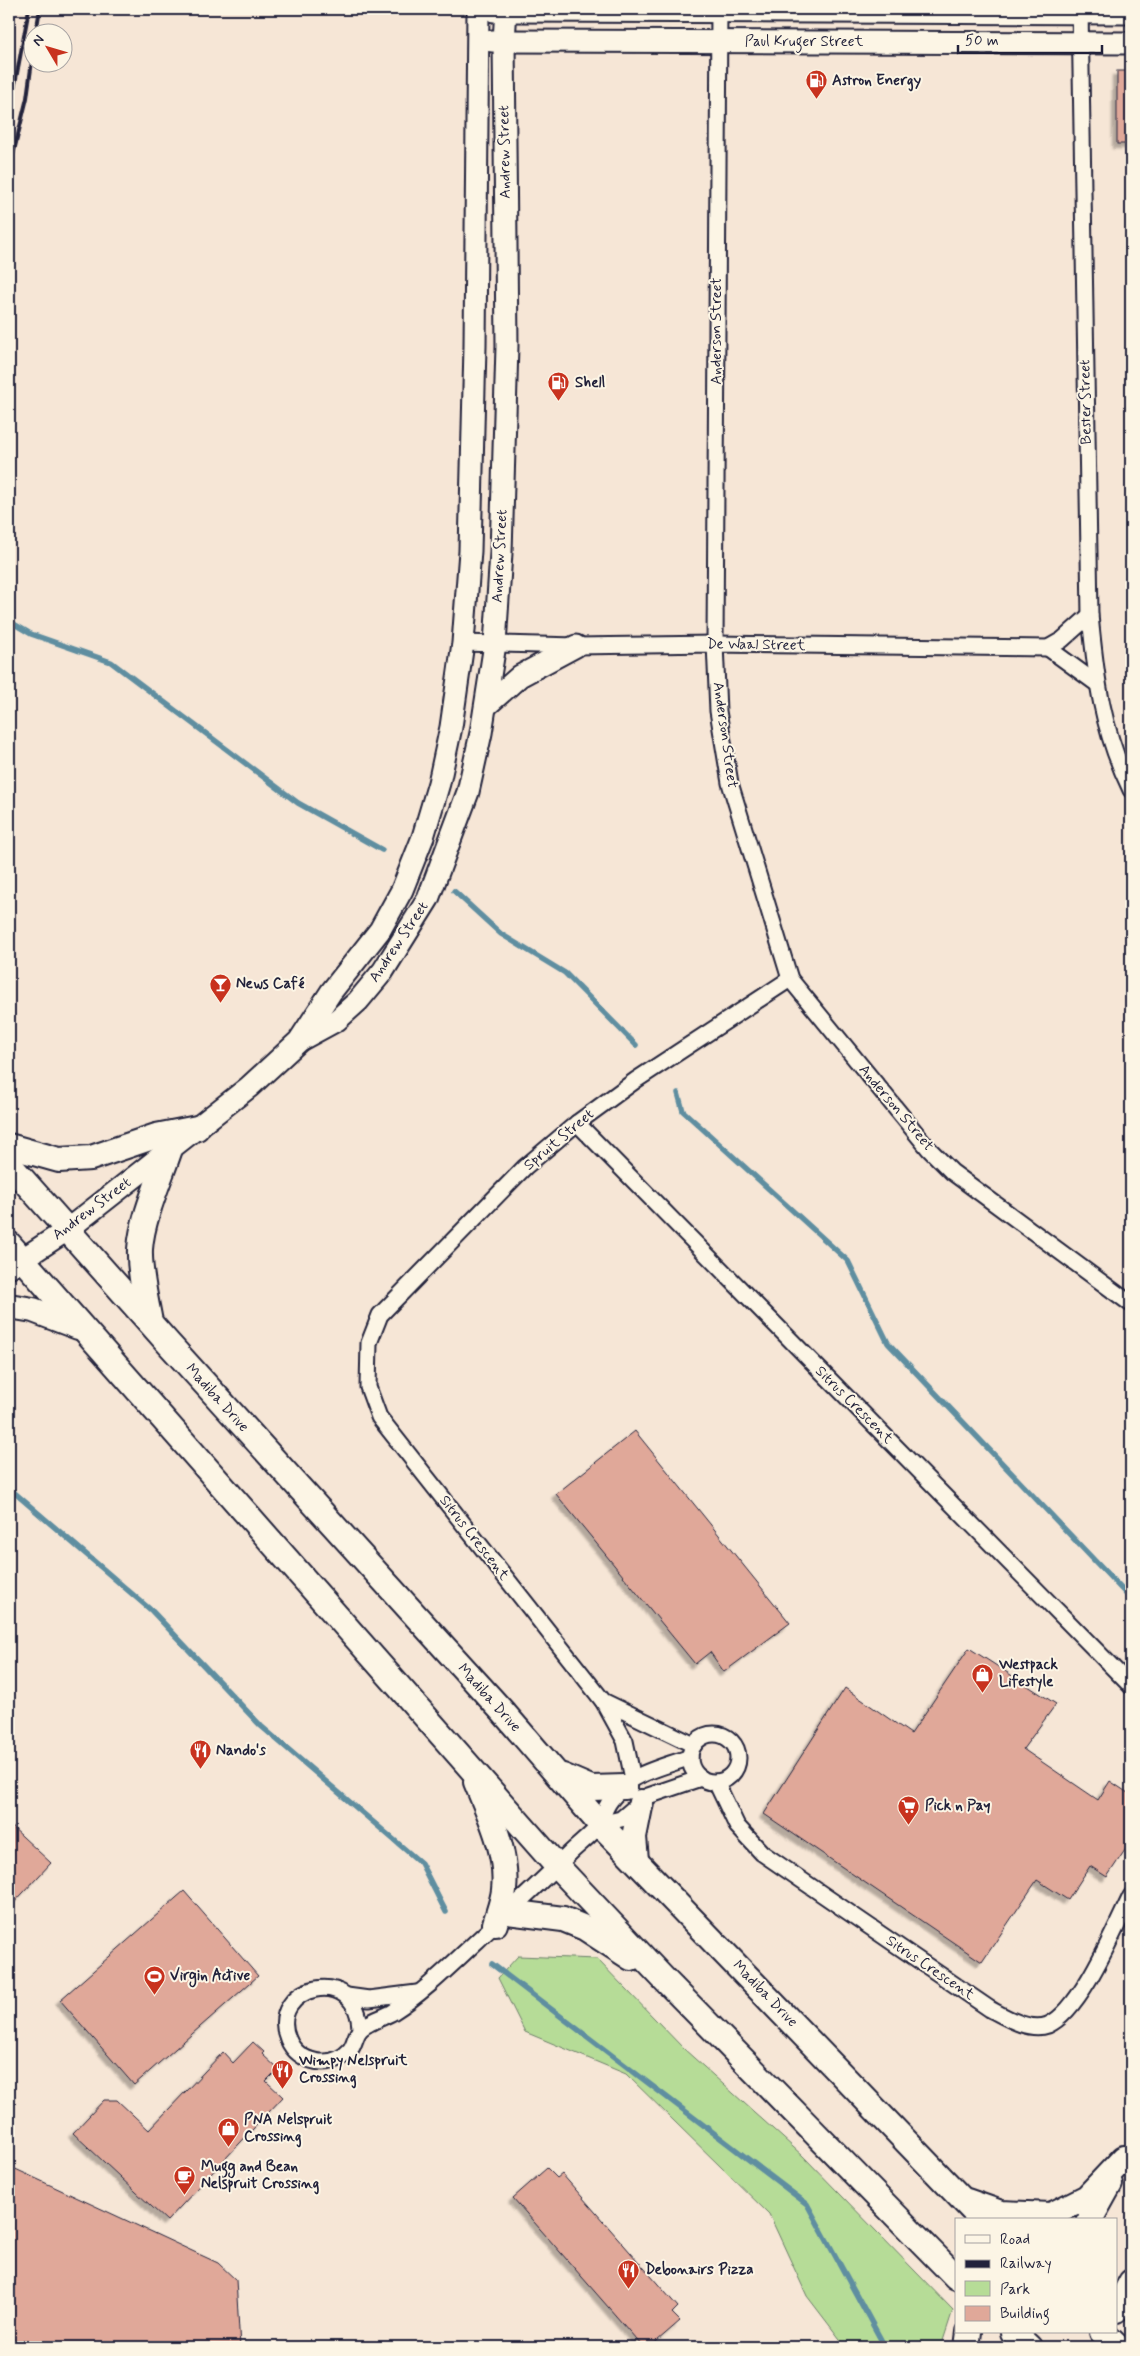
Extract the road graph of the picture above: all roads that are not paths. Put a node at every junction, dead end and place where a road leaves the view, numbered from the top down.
1 (506, 9) edge
2 (478, 10) edge
3 (719, 10) edge
4 (1080, 11) edge
5 (1131, 13) edge
6 (477, 41) junction
7 (504, 41) junction
8 (718, 42) junction
9 (1079, 43) junction
10 (1131, 43) edge
11 (1090, 616) junction
12 (463, 643) junction
13 (494, 644) junction
14 (715, 644) junction
15 (576, 646) junction
16 (1048, 648) junction
17 (1096, 683) junction
18 (486, 706) junction
19 (1131, 790) edge
20 (790, 979) junction
21 (299, 1041) junction
22 (578, 1123) junction
23 (197, 1128) junction
24 (9, 1146) edge
25 (170, 1149) junction
26 (9, 1164) edge
27 (67, 1230) junction
28 (13, 1257) edge
29 (1131, 1304) edge
30 (9, 1306) edge
31 (150, 1322) junction
32 (82, 1328) junction
33 (369, 1344) joint
34 (1131, 1686) edge
35 (603, 1701) junction
36 (692, 1751) junction
37 (467, 1762) junction
38 (555, 1771) junction
39 (700, 1778) junction
40 (716, 1782) junction
41 (633, 1789) junction
42 (600, 1824) junction
43 (636, 1860) junction
44 (557, 1866) junction
45 (1131, 1896) edge
46 (502, 1918) junction
47 (662, 1978) junction
48 (420, 1992) junction
49 (347, 1996) junction
50 (360, 2030) junction
51 (1127, 2152) edge
52 (960, 2199) junction
53 (980, 2218) edge
54 (1091, 2218) edge
55 (955, 2277) edge
56 (1131, 2282) edge
57 (1118, 2306) edge
58 (969, 2334) edge
59 (967, 2347) edge

1 - 2 main road, Paul Kruger Street
1 - 3 main road, Paul Kruger Street
1 - 7 main road, Andrew Street
2 - 6 main road, Andrew Street
3 - 4 main road, Paul Kruger Street
3 - 8 street, Anderson Street
4 - 5 main road, Paul Kruger Street
4 - 9 street, Bester Street
6 - 7 main road, Paul Kruger Street
6 - 12 main road, Andrew Street
7 - 8 main road, Paul Kruger Street
7 - 13 main road, Andrew Street
8 - 9 main road, Paul Kruger Street
8 - 14 street, Anderson Street
9 - 10 main road, Paul Kruger Street
9 - 11 street, Bester Street
11 - 16 street
11 - 17 street, Bester Street
12 - 13 street, De Waal Street
12 - 21 main road, Andrew Street
13 - 15 street, De Waal Street
13 - 18 main road, Andrew Street
14 - 15 street, De Waal Street
14 - 16 street, De Waal Street
14 - 20 street, Anderson Street
15 - 18 main road
16 - 17 street
17 - 19 street, Bester Street
18 - 21 main road, Andrew Street
20 - 22 street, Spruit Street
20 - 29 street, Anderson Street
21 - 23 main road, Andrew Street
22 - 33 street, Spruit Street
22 - 34 street, Sitrus Crescent
23 - 24 main road
23 - 25 main road, Andrew Street
25 - 27 main road, Andrew Street
25 - 31 main road
26 - 27 main road, Madiba Drive
27 - 28 main road, Andrew Street
27 - 31 main road, Madiba Drive
28 - 32 main road
30 - 32 main road
31 - 38 main road, Madiba Drive
32 - 37 main road
33 - 35 street, Sitrus Crescent
35 - 36 street, Sitrus Crescent
35 - 41 street
36 - 39 street
36 - 40 street
36 - 41 street
37 - 44 main road
37 - 46 main road
38 - 41 main road
38 - 42 main road, Madiba Drive
39 - 40 street
39 - 41 street
40 - 45 street, Sitrus Crescent
41 - 42 street
41 - 42 street
41 - 43 main road
42 - 43 main road, Madiba Drive
42 - 44 street
43 - 52 main road, Madiba Drive
44 - 46 street
44 - 47 main road
46 - 47 main road
46 - 48 street
47 - 55 main road
48 - 49 street
48 - 50 street
49 - 50 street
49 - 50 street
51 - 52 main road
51 - 54 main road
52 - 53 main road, Madiba Drive
56 - 57 main road
58 - 59 main road

